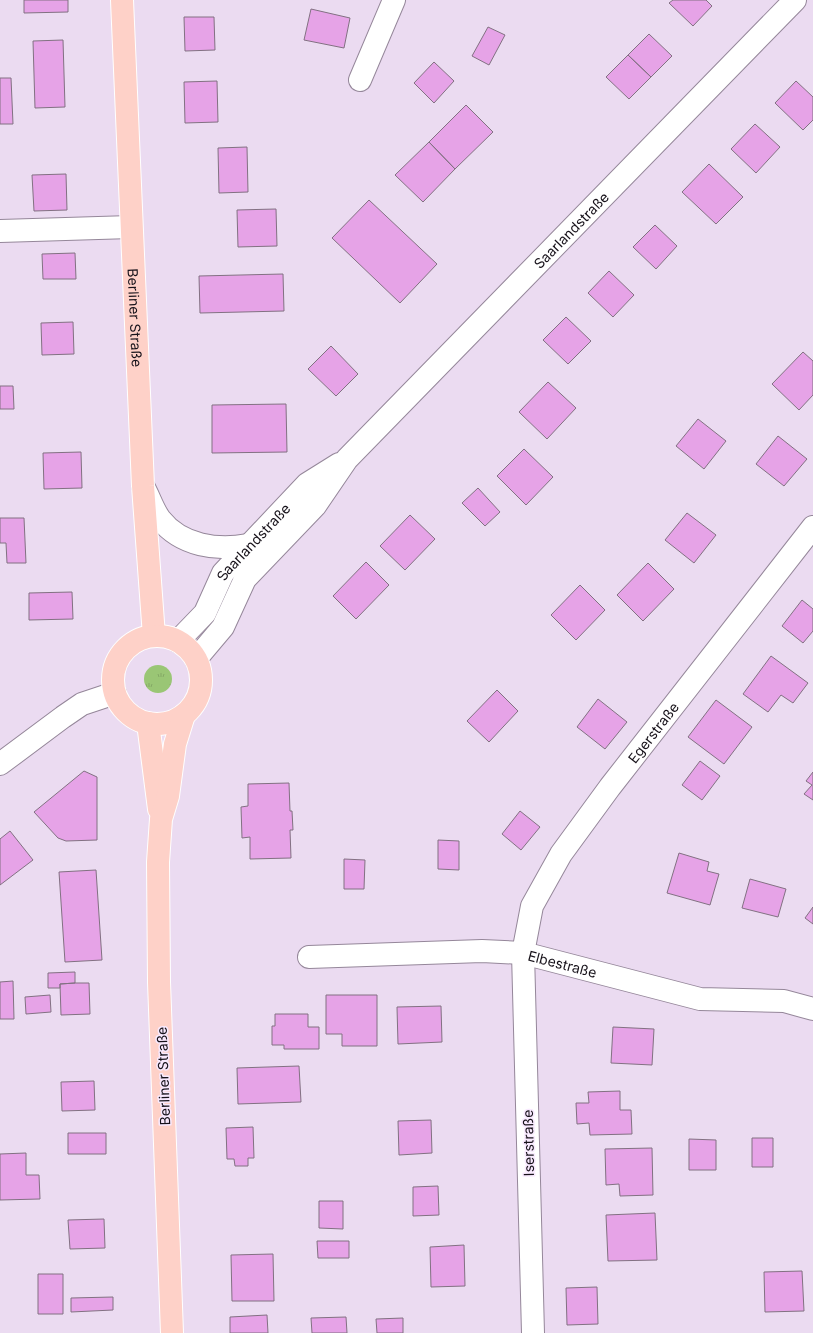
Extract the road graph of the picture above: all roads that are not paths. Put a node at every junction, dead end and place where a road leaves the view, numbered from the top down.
1 (122, 0) edge
2 (394, 0) edge
3 (794, 0) edge
4 (360, 80) dead end
5 (131, 227) junction
6 (0, 231) edge
7 (347, 459) junction
8 (143, 486) junction
9 (813, 527) edge
10 (248, 545) junction
11 (154, 636) junction
12 (178, 641) junction
13 (196, 659) junction
14 (115, 693) junction
15 (184, 715) junction
16 (148, 723) junction
17 (0, 764) edge
18 (162, 819) junction
19 (523, 953) junction
20 (309, 957) dead end
21 (813, 1009) edge
22 (172, 1333) edge
23 (533, 1333) edge

1 - 5 main road, Berliner Straße
2 - 4 street
3 - 7 street, Saarlandstraße
5 - 6 street
5 - 8 main road, Berliner Straße
7 - 10 street, Saarlandstraße
7 - 13 street, Saarlandstraße
8 - 10 street
8 - 11 main road, Berliner Straße
9 - 19 street, Egerstraße
10 - 12 street, Saarlandstraße
11 - 12 main road
11 - 14 main road
12 - 13 main road
13 - 15 main road
14 - 16 main road
14 - 17 street
15 - 16 main road
15 - 18 main road, Berliner Straße
16 - 18 main road, Berliner Straße
18 - 22 main road, Berliner Straße
19 - 20 street, Elbestraße
19 - 21 street, Elbestraße
19 - 23 street, Iserstraße

